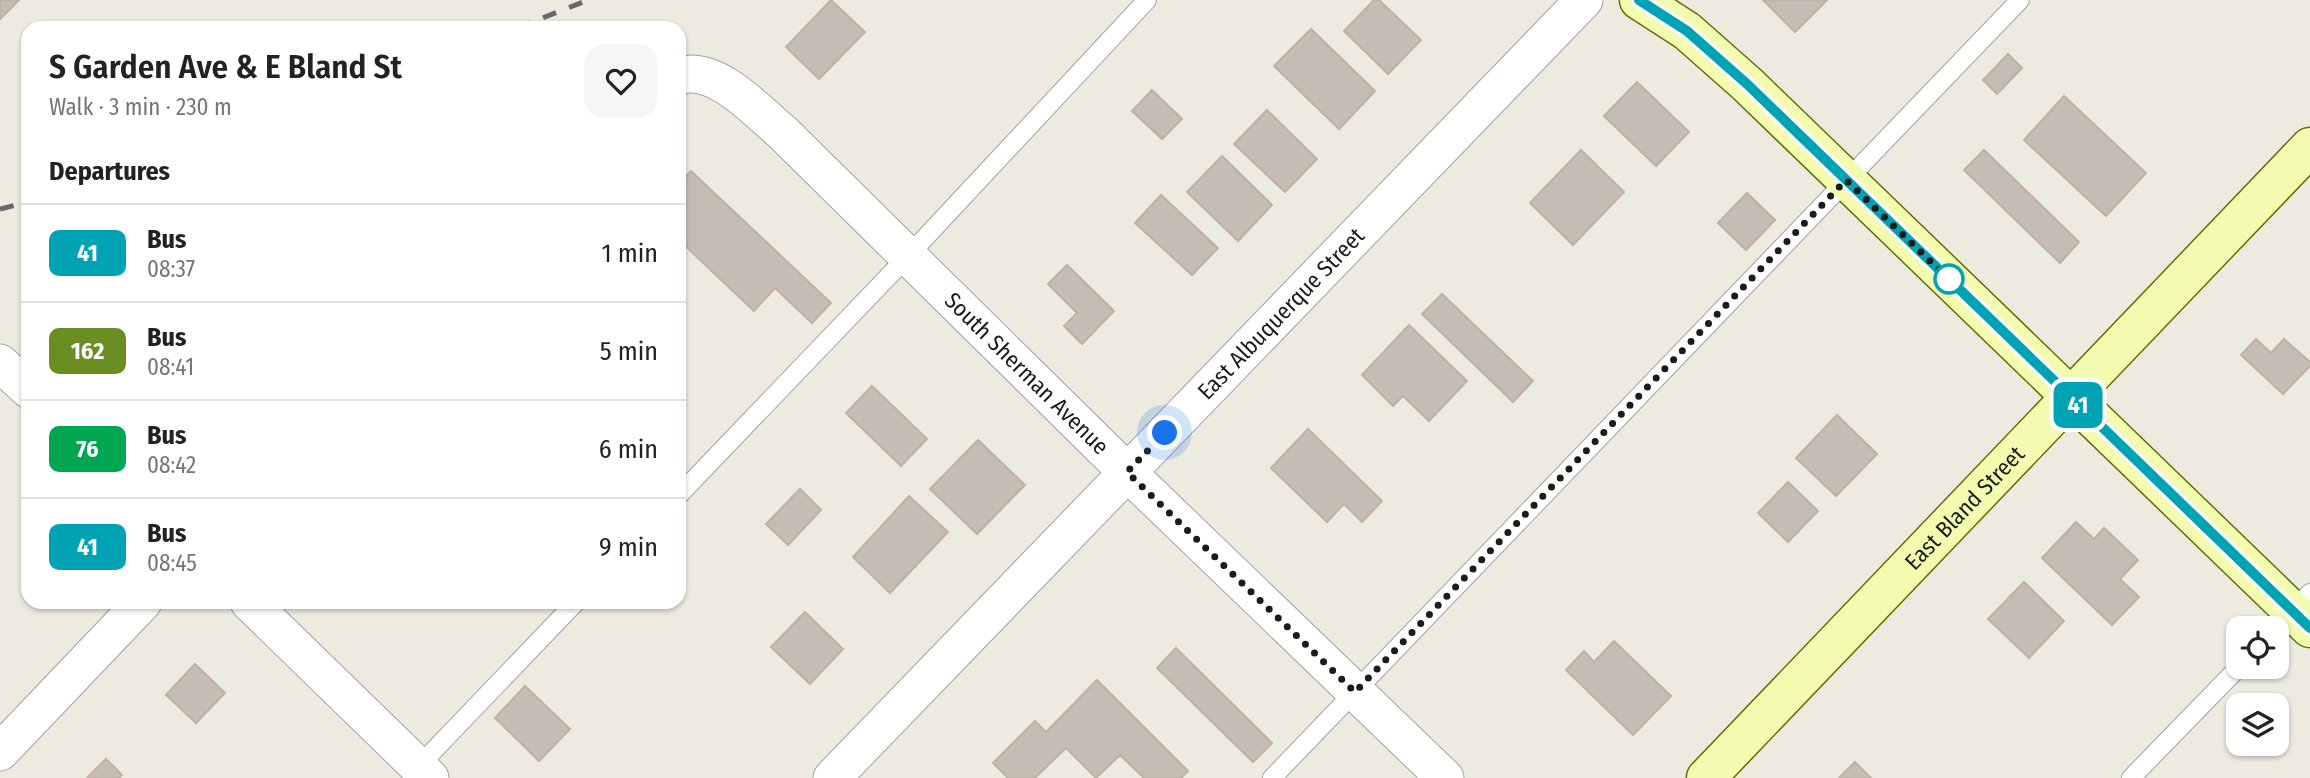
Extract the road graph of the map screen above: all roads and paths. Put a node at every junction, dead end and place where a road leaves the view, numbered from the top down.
1 (1147, 0) edge
2 (1584, 0) edge
3 (1639, 0) edge
4 (2020, 0) edge
5 (686, 74) edge
6 (2310, 147) edge
7 (1846, 180) junction
8 (908, 256) junction
9 (0, 363) edge
10 (21, 382) edge
11 (2069, 397) junction
12 (1127, 472) junction
13 (686, 488) edge
14 (136, 609) edge
15 (256, 609) edge
16 (570, 609) edge
17 (2297, 615) edge
18 (2227, 679) edge
19 (1355, 692) junction
20 (0, 752) edge
21 (419, 774) edge
22 (832, 778) edge
23 (1272, 778) edge
24 (1445, 778) edge
25 (1706, 778) edge
26 (2131, 778) edge

1 - 8 lane
2 - 12 street, East Albuquerque Street
3 - 7 street
4 - 7 lane
5 - 8 street, South Sherman Avenue
6 - 11 street, East Bland Street
7 - 11 street
7 - 19 lane
8 - 12 street, South Sherman Avenue
8 - 13 lane
9 - 10 street
11 - 17 street
11 - 25 street, East Bland Street
12 - 19 street, South Sherman Avenue
12 - 22 street, East Albuquerque Street
14 - 20 street
15 - 21 street
16 - 21 lane
18 - 26 lane
19 - 23 lane
19 - 24 street, South Sherman Avenue

